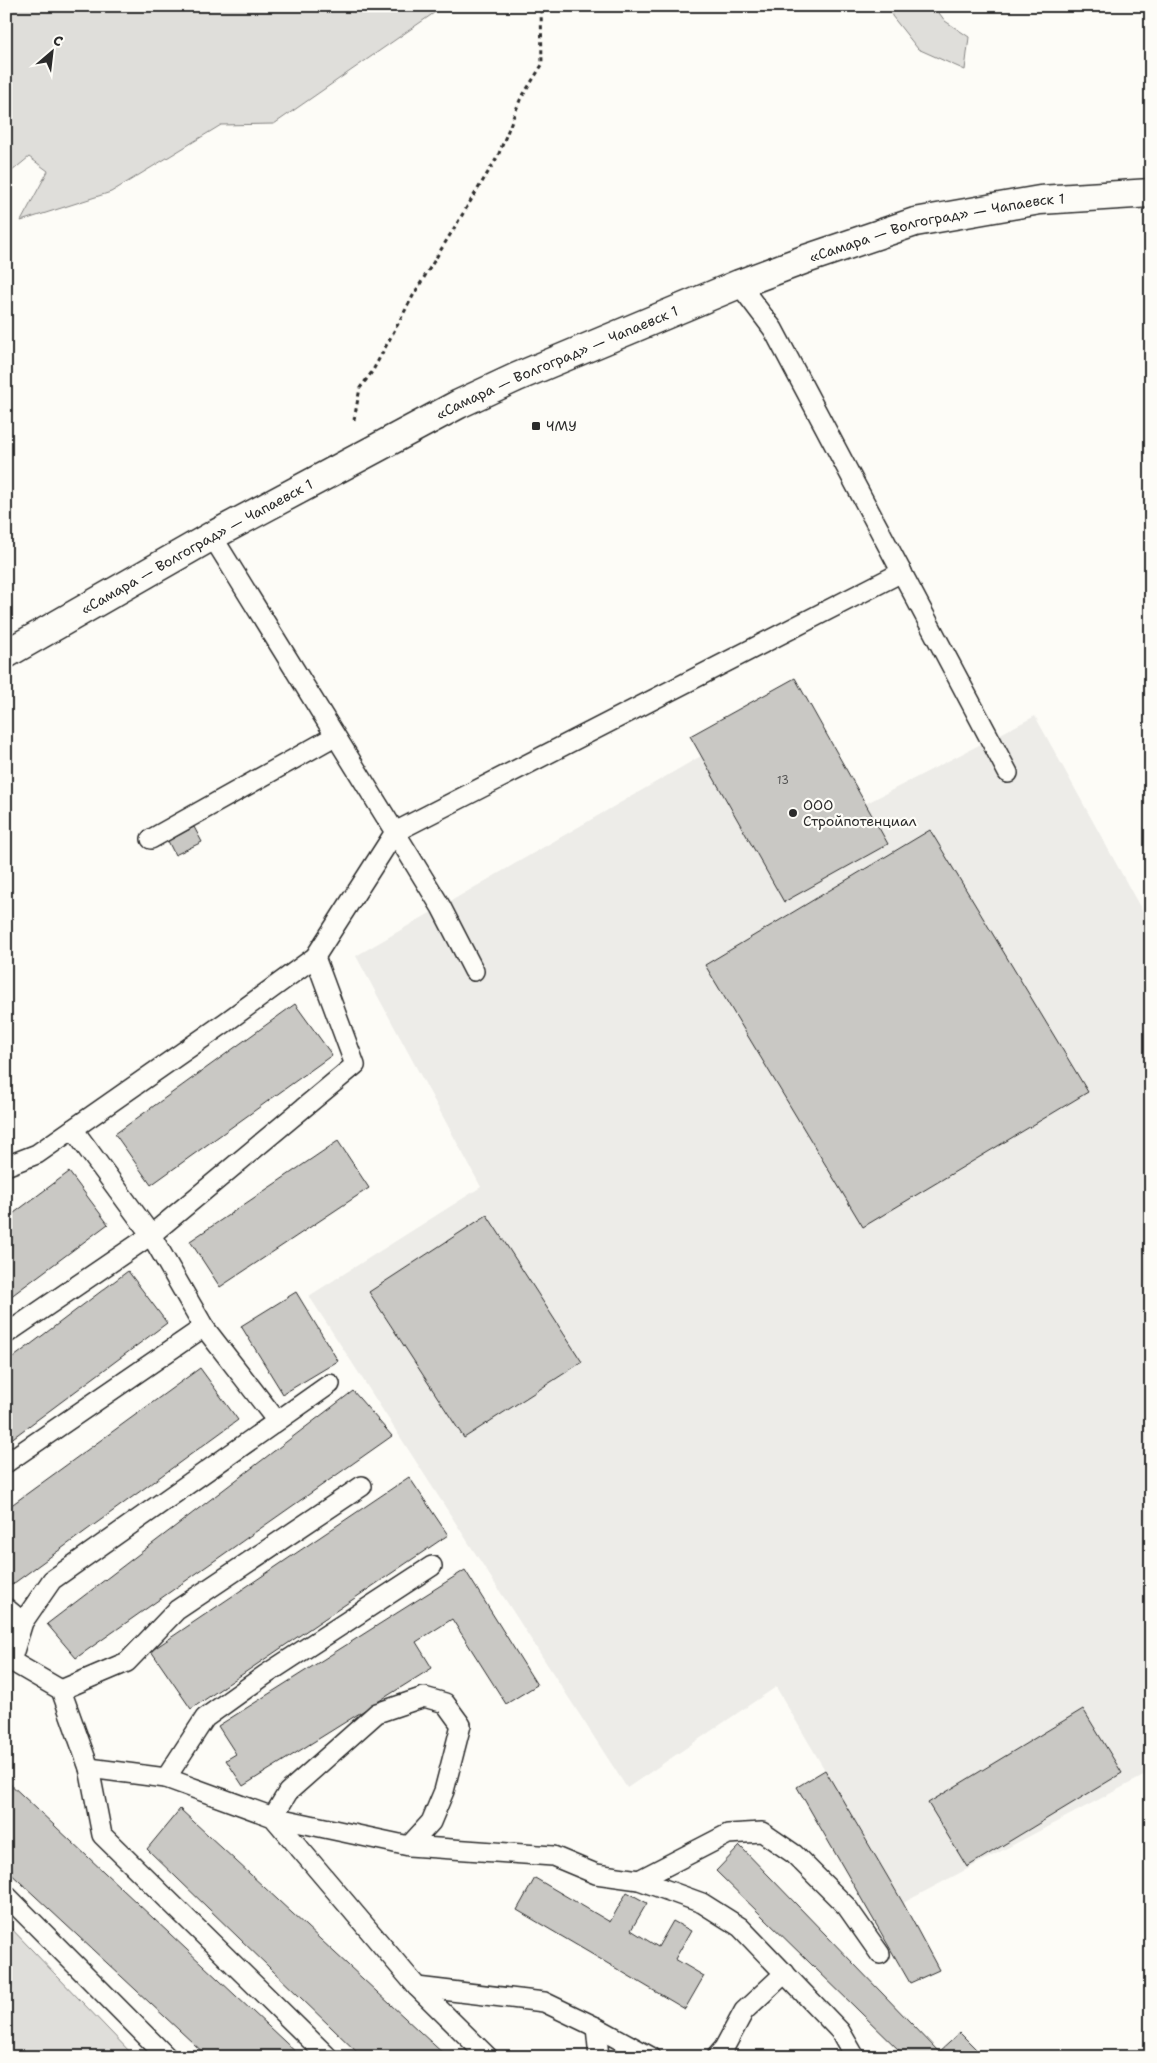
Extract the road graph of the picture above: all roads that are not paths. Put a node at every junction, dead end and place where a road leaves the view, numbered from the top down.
1 (1151, 193) edge
2 (739, 284) junction
3 (212, 536) junction
4 (902, 572) junction
5 (6, 654) edge
6 (335, 736) junction
7 (1008, 772) dead end
8 (395, 832) junction
9 (151, 839) dead end
10 (315, 957) junction
11 (474, 971) dead end
12 (74, 1129) junction
13 (6, 1166) edge
14 (152, 1235) junction
15 (204, 1326) junction
16 (6, 1334) edge
17 (330, 1384) dead end
18 (277, 1421) junction
19 (6, 1463) edge
20 (362, 1486) dead end
21 (432, 1566) dead end
22 (6, 1608) edge
23 (23, 1622) junction
24 (9, 1661) edge
25 (60, 1690) junction
26 (89, 1768) junction
27 (166, 1778) junction
28 (273, 1817) junction
29 (410, 1846) junction
30 (639, 1880) junction
31 (6, 1895) edge
32 (880, 1954) dead end
33 (785, 1973) junction
34 (417, 1987) junction
35 (596, 2027) junction
36 (167, 2057) edge
37 (328, 2057) edge
38 (488, 2057) edge
39 (599, 2057) edge
40 (651, 2057) edge
41 (716, 2057) edge
42 (855, 2057) edge

1 - 2 main road, «Самара — Волгоград» — Чапаевск 1
2 - 3 main road, «Самара — Волгоград» — Чапаевск 1
2 - 4 lane
3 - 5 main road, «Самара — Волгоград» — Чапаевск 1
3 - 6 lane
4 - 7 lane
4 - 8 lane
6 - 8 lane
6 - 9 lane
8 - 10 lane
8 - 11 lane
10 - 12 lane
10 - 14 lane
12 - 13 lane
12 - 14 lane
14 - 15 lane
14 - 16 lane
15 - 18 lane
15 - 19 lane
17 - 18 lane
18 - 23 lane
20 - 25 lane
21 - 27 lane
22 - 23 lane
23 - 24 lane
24 - 25 lane
25 - 26 lane
26 - 27 lane
26 - 37 lane
27 - 28 lane
28 - 29 lane
28 - 29 lane
28 - 34 lane
29 - 30 lane
30 - 32 lane
30 - 33 lane
31 - 36 lane
33 - 41 lane
33 - 42 lane
34 - 35 lane
34 - 38 lane
35 - 39 lane
35 - 40 lane

